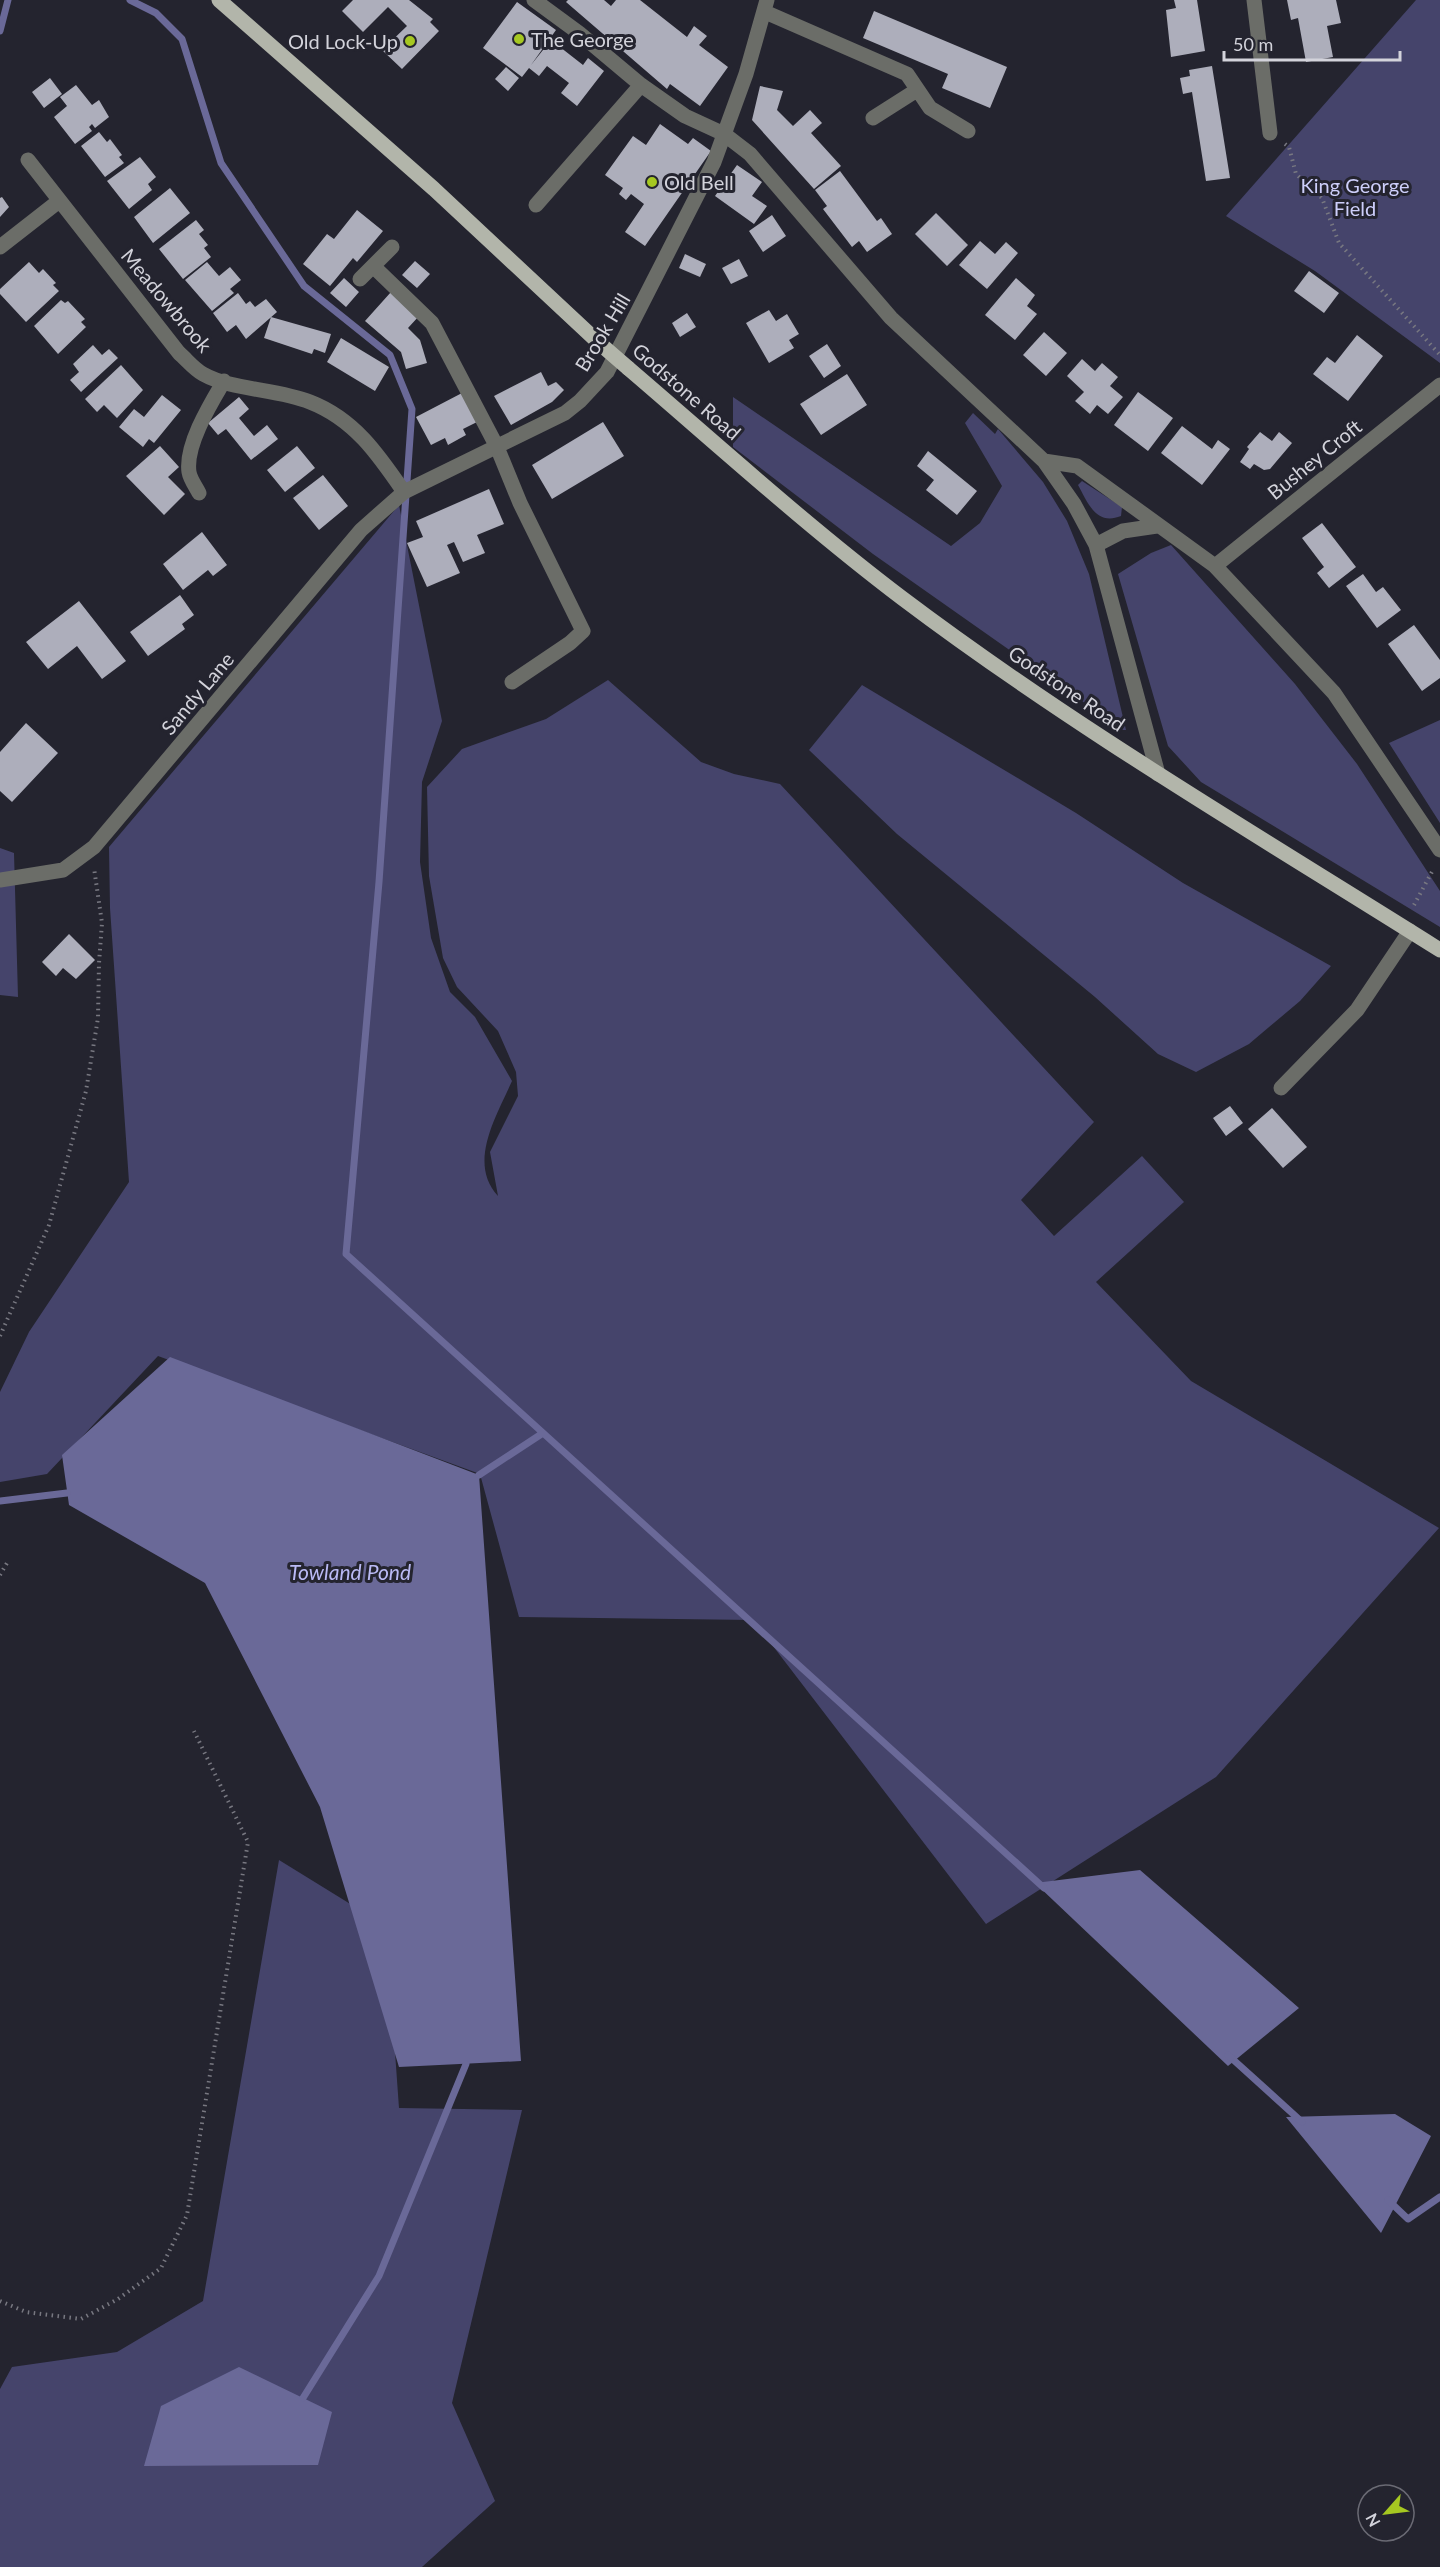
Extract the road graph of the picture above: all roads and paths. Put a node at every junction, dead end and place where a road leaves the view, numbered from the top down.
1 (219, 0) edge
2 (534, 0) edge
3 (1254, 0) edge
4 (766, 6) edge
5 (641, 85) junction
6 (917, 90) junction
7 (873, 118) dead end
8 (968, 131) dead end
9 (724, 134) junction
10 (1270, 134) joint
11 (28, 160) dead end
12 (60, 201) junction
13 (536, 205) dead end
14 (0, 247) edge
15 (392, 247) dead end
16 (374, 266) junction
17 (360, 279) dead end
18 (1440, 355) edge
19 (224, 381) junction
20 (1440, 385) edge
21 (497, 447) junction
22 (1044, 461) junction
23 (404, 492) junction
24 (199, 493) dead end
25 (1157, 526) junction
26 (1096, 545) junction
27 (1215, 566) junction
28 (512, 682) dead end
29 (1158, 774) junction
30 (94, 847) junction
31 (1440, 850) edge
32 (1435, 866) dead end
33 (0, 880) edge
34 (1414, 904) dead end
35 (1410, 931) junction
36 (1440, 950) edge
37 (1281, 1088) dead end
38 (0, 1336) edge
39 (7, 1563) dead end
40 (0, 1575) edge
41 (194, 1731) dead end
42 (0, 2301) edge

1 - 29 main road, Godstone Road, bridge
2 - 5 street, Godstone Road
3 - 10 street
4 - 6 street
4 - 9 street, Brook Hill
5 - 9 street, Godstone Road
5 - 13 street
6 - 7 street
6 - 8 street
9 - 21 street, Brook Hill
9 - 22 street, Godstone Road
10 - 18 path
11 - 12 street, Meadowbrook
12 - 14 street
12 - 19 street, Meadowbrook
15 - 16 street
16 - 17 street
16 - 21 street
19 - 23 street, Meadowbrook
19 - 24 street
20 - 27 street, Bushey Croft
21 - 23 street, Brook Hill
21 - 28 street
22 - 25 street
22 - 26 street, Godstone Road
23 - 30 street, Sandy Lane
25 - 26 street
25 - 27 street
26 - 29 street, Godstone Road
27 - 31 street
29 - 35 main road, Godstone Road
30 - 33 street, Sandy Lane
30 - 38 path
32 - 34 path
35 - 36 main road, Godstone Road
35 - 37 street
39 - 40 path
41 - 42 path

